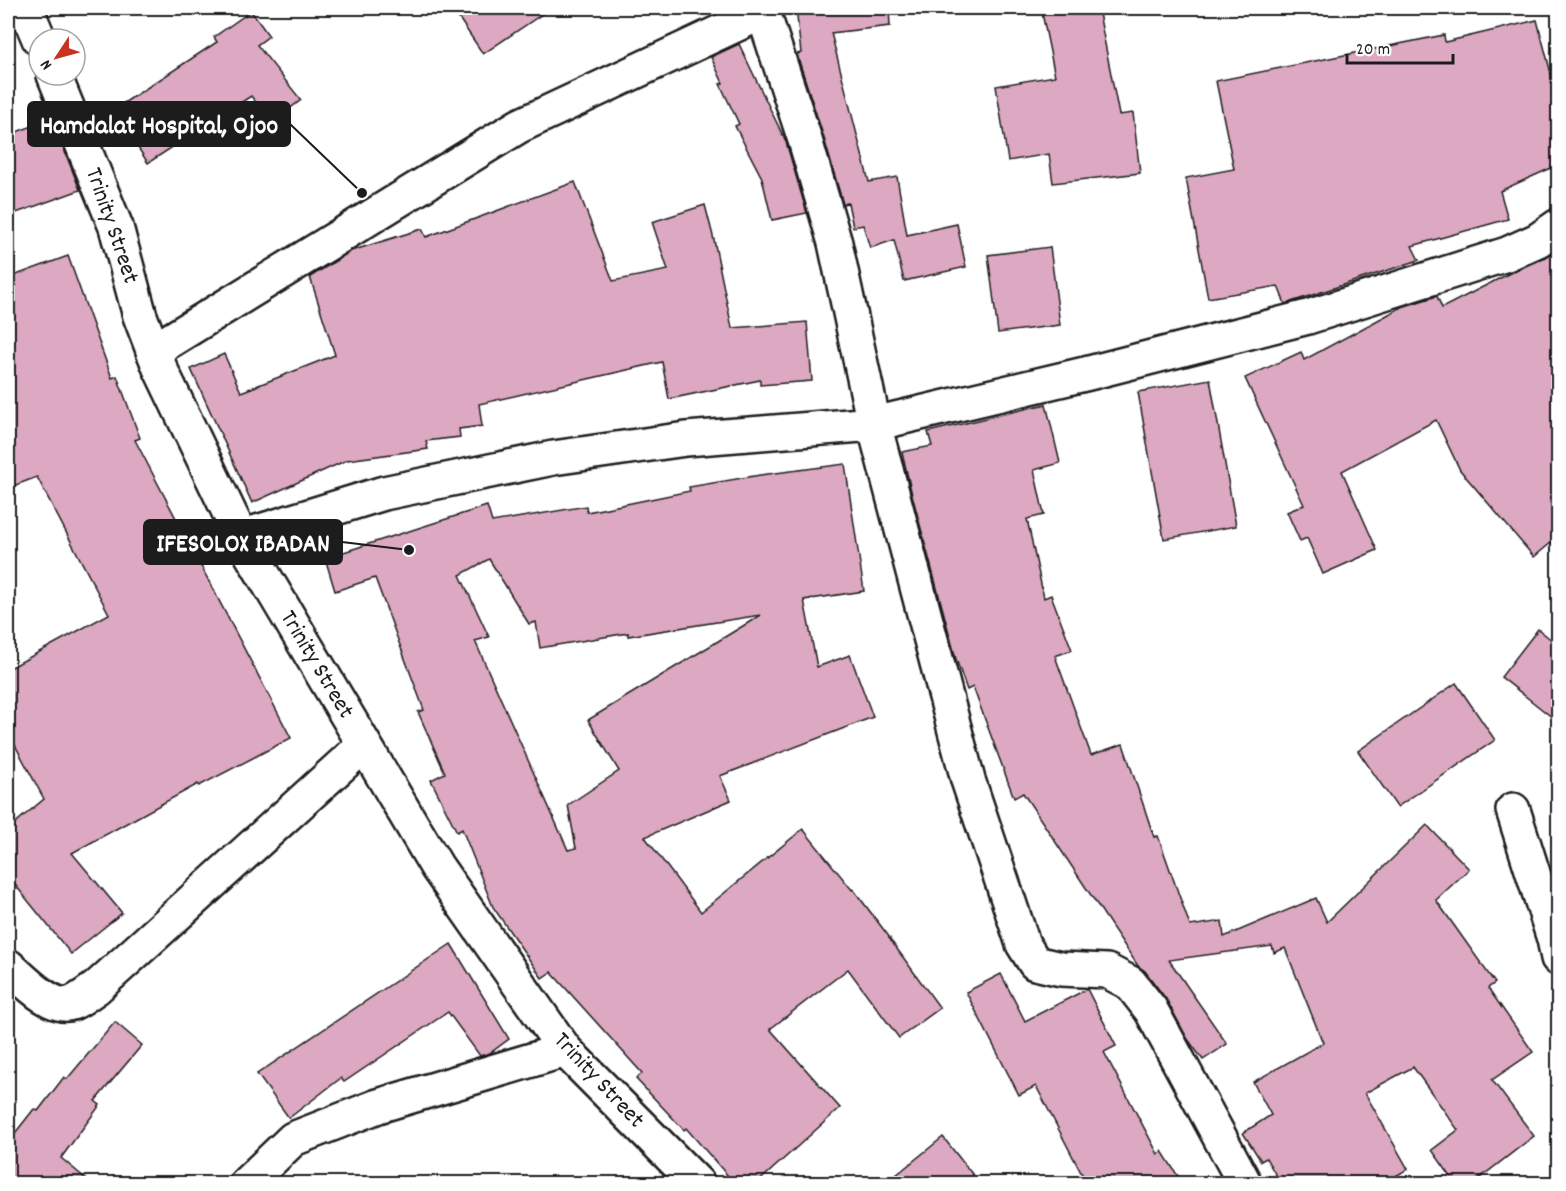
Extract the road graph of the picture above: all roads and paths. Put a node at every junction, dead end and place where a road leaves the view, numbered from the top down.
1 (26, 8) edge
2 (763, 10) edge
3 (34, 27) edge
4 (59, 87) edge
5 (1558, 226) edge
6 (153, 351) junction
7 (874, 424) junction
8 (241, 537) junction
9 (364, 745) junction
10 (1514, 810) dead end
11 (1558, 958) edge
12 (8, 966) edge
13 (565, 1050) junction
14 (246, 1184) edge
15 (698, 1184) edge
16 (1245, 1184) edge

1 - 3 street
2 - 6 street
2 - 7 street
4 - 6 street, Trinity Street
5 - 7 street
6 - 8 street, Trinity Street
7 - 8 street
7 - 16 street
8 - 9 street, Trinity Street
9 - 12 street
9 - 13 street, Trinity Street
10 - 11 street
13 - 14 street
13 - 15 street, Trinity Street

